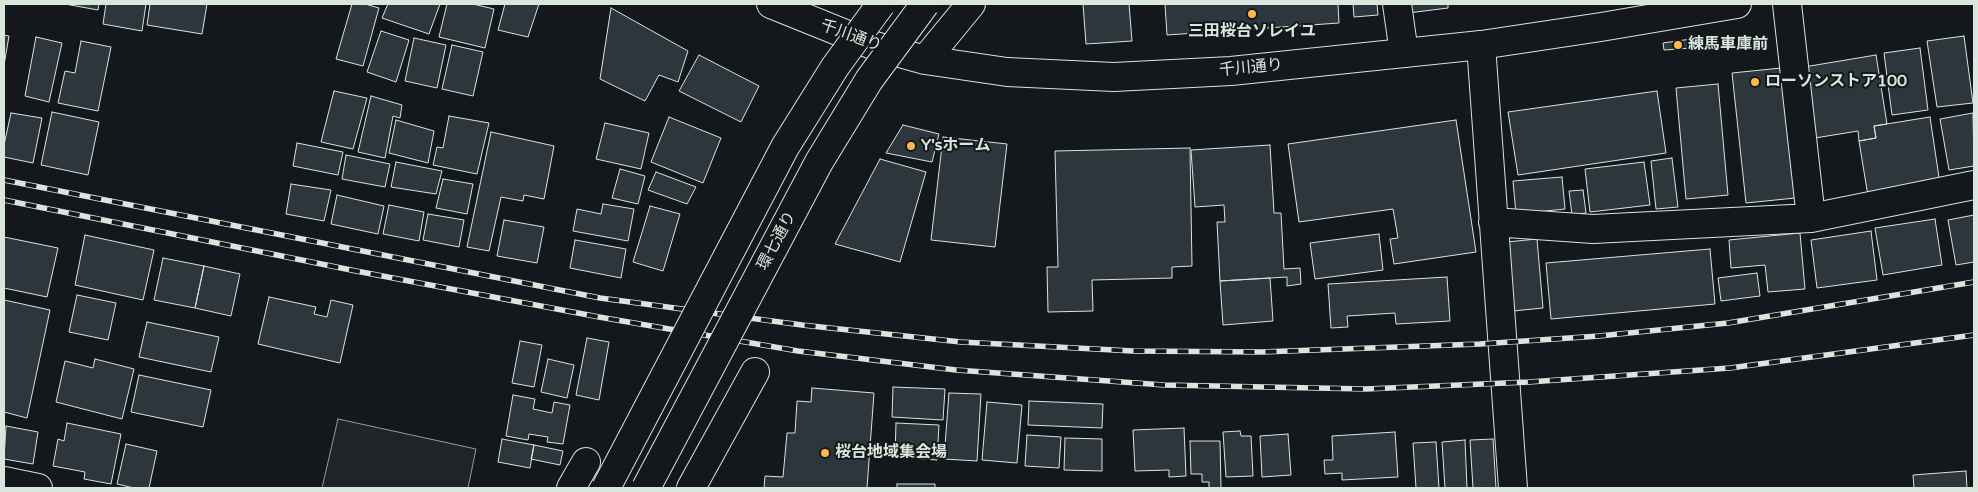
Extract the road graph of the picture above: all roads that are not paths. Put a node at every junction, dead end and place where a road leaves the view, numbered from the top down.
1 (771, 4) edge
2 (881, 4) edge
3 (925, 4) edge
4 (971, 4) edge
5 (1397, 4) edge
6 (1737, 4) edge
7 (1787, 4) edge
8 (1698, 7) edge
9 (823, 13) edge
10 (1481, 45) junction
11 (1404, 53) junction
12 (925, 60) junction
13 (1974, 185) edge
14 (1811, 218) junction
15 (1493, 222) junction
16 (756, 372) dead end
17 (586, 462) dead end
18 (4, 481) edge
19 (38, 488) edge
20 (571, 488) edge
21 (606, 488) edge
22 (646, 488) edge
23 (692, 488) edge
24 (1513, 488) edge

1 - 9 main road, 千川通り
2 - 21 main road, bridge
3 - 22 main road, 環七通り, bridge
4 - 12 main road
5 - 11 main road
6 - 8 main road, 千川通り
7 - 14 main road
8 - 10 main road, 千川通り
9 - 12 main road, 千川通り
10 - 11 main road, 千川通り
10 - 15 main road
11 - 12 main road, 千川通り
13 - 14 main road
14 - 15 main road
15 - 24 main road
16 - 23 main road
17 - 20 main road
18 - 19 main road

